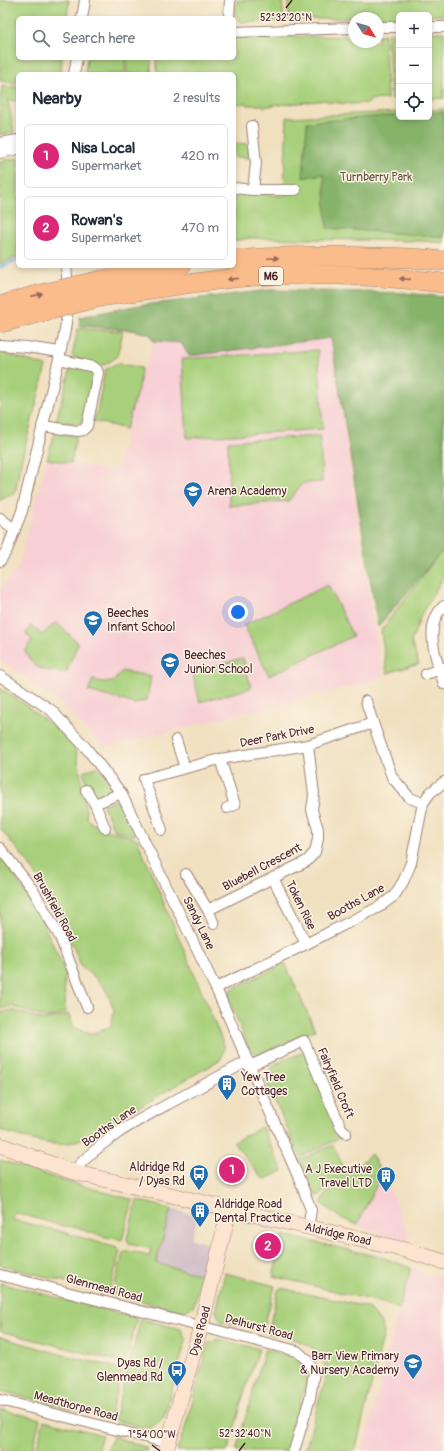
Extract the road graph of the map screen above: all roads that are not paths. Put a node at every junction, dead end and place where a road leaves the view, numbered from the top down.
1 (85, 0) edge
2 (230, 0) edge
3 (82, 16) edge
4 (229, 16) edge
5 (384, 27) edge
6 (396, 27) edge
7 (432, 27) edge
8 (444, 27) edge
9 (348, 28) edge
10 (236, 32) edge
11 (76, 60) edge
12 (74, 72) edge
13 (252, 126) dead end
14 (16, 140) edge
15 (0, 143) edge
16 (16, 149) edge
17 (0, 153) edge
18 (236, 188) edge
19 (253, 190) junction
20 (296, 190) dead end
21 (236, 260) edge
22 (444, 261) edge
23 (66, 268) edge
24 (174, 268) edge
25 (444, 283) edge
26 (100, 289) junction
27 (0, 306) edge
28 (0, 323) edge
29 (0, 345) edge
30 (60, 356) junction
31 (42, 426) junction
32 (0, 518) edge
33 (15, 530) junction
34 (0, 561) edge
35 (444, 606) edge
36 (442, 669) edge
37 (426, 674) dead end
38 (0, 676) edge
39 (444, 684) edge
40 (366, 701) dead end
41 (372, 723) junction
42 (176, 740) dead end
43 (308, 745) junction
44 (220, 759) junction
45 (185, 768) junction
46 (444, 782) edge
47 (86, 790) dead end
48 (121, 792) junction
49 (423, 803) junction
50 (95, 804) junction
51 (236, 805) dead end
52 (105, 828) dead end
53 (162, 830) dead end
54 (0, 848) edge
55 (186, 874) dead end
56 (273, 878) junction
57 (208, 910) junction
58 (214, 924) dead end
59 (306, 944) junction
60 (216, 988) junction
61 (87, 1007) dead end
62 (304, 1041) joint
63 (249, 1064) junction
64 (346, 1133) dead end
65 (0, 1145) edge
66 (73, 1172) junction
67 (229, 1210) junction
68 (308, 1228) junction
69 (444, 1262) edge
70 (0, 1275) edge
71 (201, 1326) junction
72 (0, 1400) edge
73 (167, 1447) edge
74 (294, 1451) edge

1 - 3 street
2 - 4 street
5 - 6 street
7 - 8 street
9 - 10 street
11 - 12 street
13 - 19 street
14 - 15 street
16 - 17 street
18 - 19 street
19 - 20 street
21 -> 22 highway, M6
23 - 30 street
24 - 26 highway, M6
25 -> 26 highway, M6
27 -> 26 highway, M6, bridge
26 - 28 highway, M6, bridge
29 - 30 street
30 - 31 street
30 - 31 street
31 - 33 street
32 - 33 street
33 - 34 street
35 - 36 street
36 - 37 street
36 - 39 street
38 - 48 street, Sandy Lane
40 - 41 street
41 - 43 street, Deer Park Drive
41 - 49 street
42 - 45 street
43 - 44 street, Deer Park Drive
43 - 56 street, Bluebell Crescent
44 - 45 street, Deer Park Drive
44 - 51 street
45 - 53 street, Deer Park Drive
46 - 49 street, Booths Lane
47 - 50 street
48 - 50 street
48 - 60 street, Sandy Lane
49 - 59 street, Booths Lane
50 - 52 street
54 - 61 street, Brushfield Road
55 - 57 street
56 - 57 street, Bluebell Crescent
56 - 59 street, Token Rise
57 - 58 street
59 - 60 street, Booths Lane
60 - 63 street, Sandy Lane
62 - 63 street, Booths Lane
62 - 64 street, Fairyfield Croft
63 - 66 street, Booths Lane
63 - 68 street, Sandy Lane
65 - 66 street, Aldridge Road
66 - 67 street, Aldridge Road
67 - 68 street, Aldridge Road
67 - 71 street, Dyas Road
68 - 69 street, Aldridge Road
70 - 71 street, Glenmead Road
71 - 73 street, Dyas Road
71 - 74 street, Delhurst Road
72 - 73 street, Meadthorpe Road

